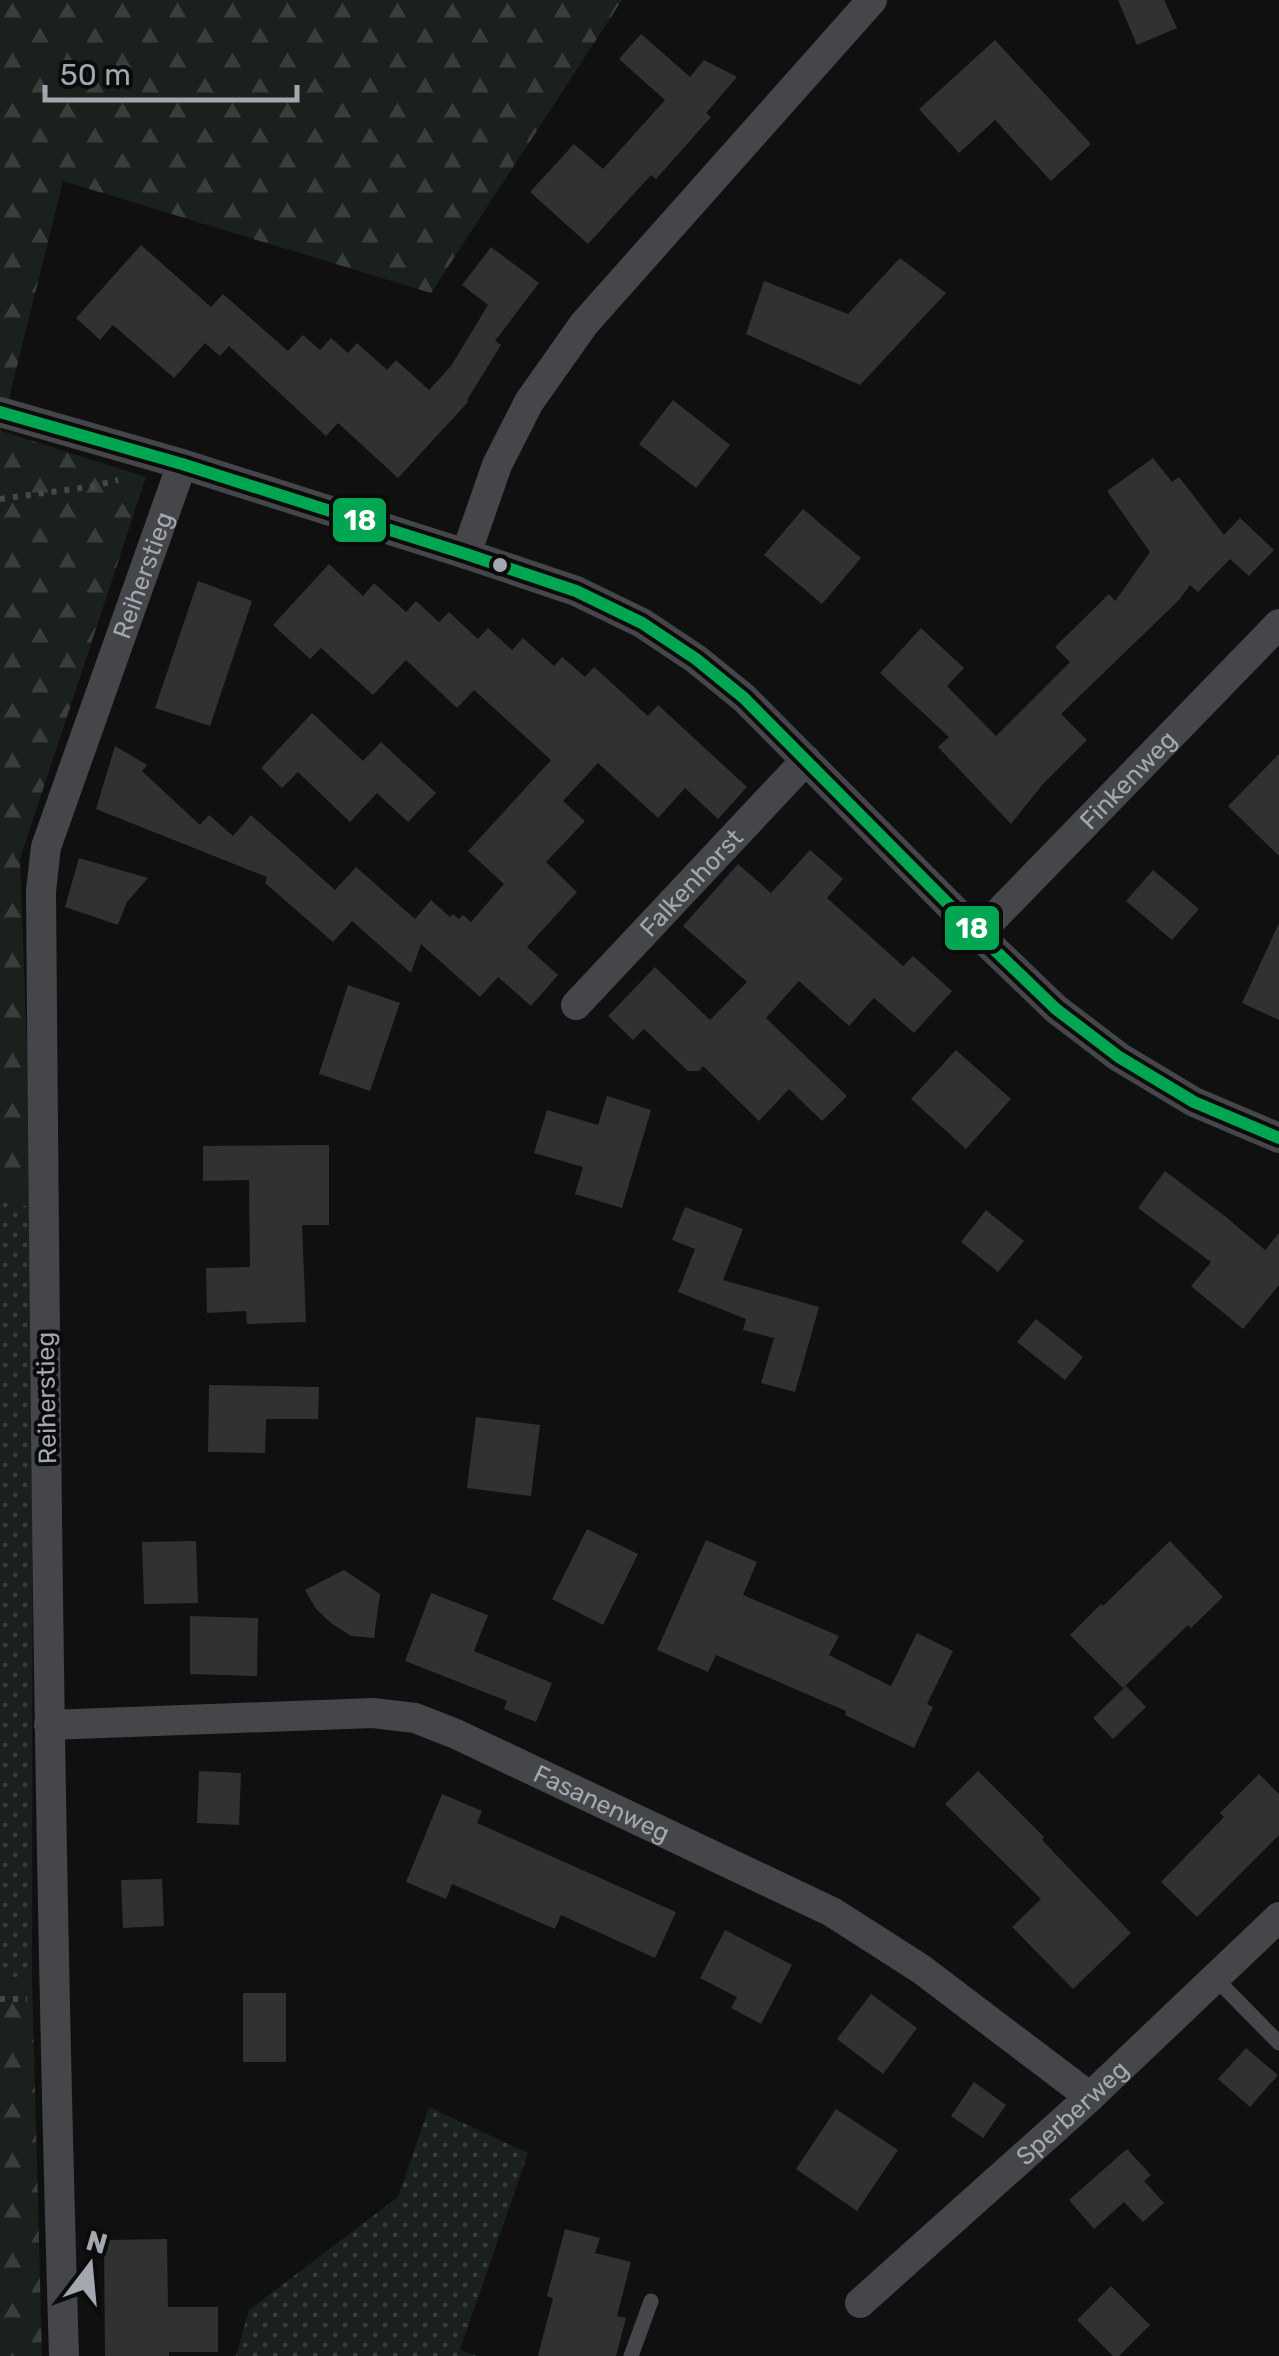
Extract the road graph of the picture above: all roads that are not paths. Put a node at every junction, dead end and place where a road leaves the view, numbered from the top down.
1 (872, 0) edge
2 (0, 412) edge
3 (182, 464) junction
4 (466, 554) junction
5 (1279, 624) edge
6 (806, 760) junction
7 (978, 934) junction
8 (576, 1005) dead end
9 (1279, 1138) edge
10 (49, 1725) junction
11 (1279, 1917) edge
12 (1215, 1978) junction
13 (1279, 2044) edge
14 (1090, 2096) junction
15 (651, 2301) dead end
16 (860, 2303) dead end
17 (64, 2356) edge
18 (632, 2356) edge

1 - 4 street
2 - 3 street
3 - 4 street
3 - 10 street, Reiherstieg
4 - 6 street
5 - 7 street, Finkenweg
6 - 7 street
6 - 8 street, Falkenhorst
7 - 9 street
10 - 14 street, Fasanenweg
10 - 17 street, Reiherstieg
11 - 12 street, Sperberweg
12 - 13 lane
12 - 14 street, Sperberweg
14 - 16 street, Sperberweg
15 - 18 lane

